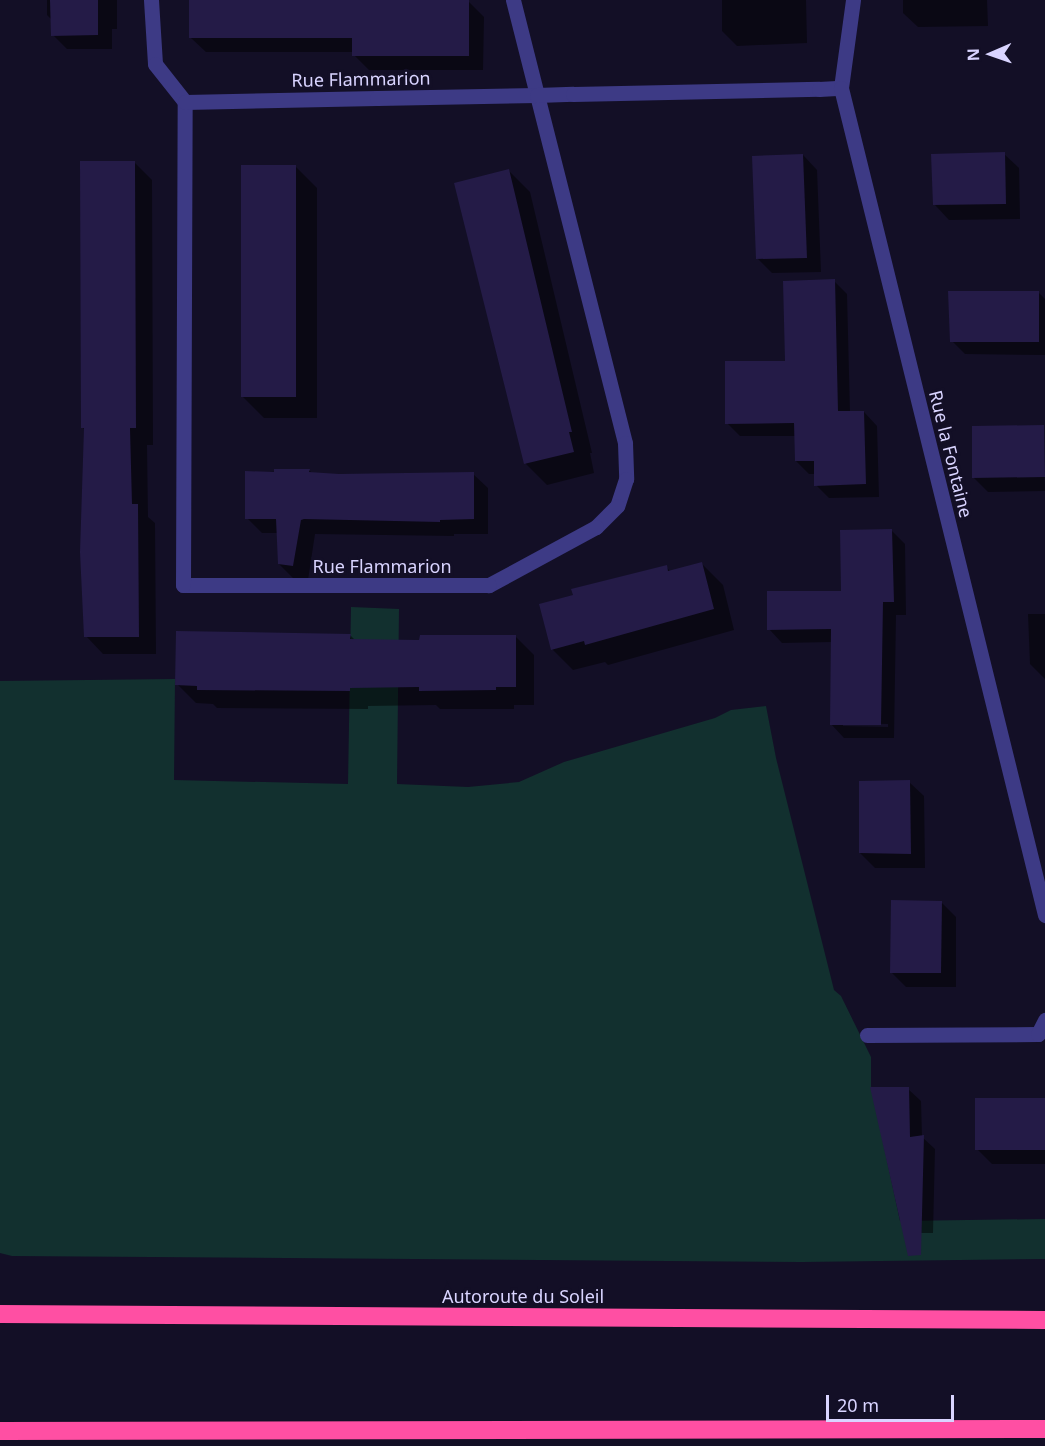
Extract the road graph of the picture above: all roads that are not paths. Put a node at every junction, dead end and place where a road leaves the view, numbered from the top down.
1 (151, 0) edge
2 (513, 0) edge
3 (853, 0) edge
4 (842, 88) junction
5 (537, 95) junction
6 (185, 102) junction
7 (1045, 915) edge
8 (1045, 1020) edge
9 (867, 1035) dead end
10 (0, 1314) edge
11 (1045, 1320) edge
12 (1045, 1429) edge
13 (0, 1431) edge

1 - 6 street
2 - 5 street
3 - 4 street, Rue la Fontaine
4 - 5 street, Rue Flammarion
4 - 7 street, Rue la Fontaine
5 - 6 street, Rue Flammarion
5 - 6 street, Rue Flammarion
8 - 9 street
10 - 11 highway, Autoroute du Soleil
12 - 13 highway

